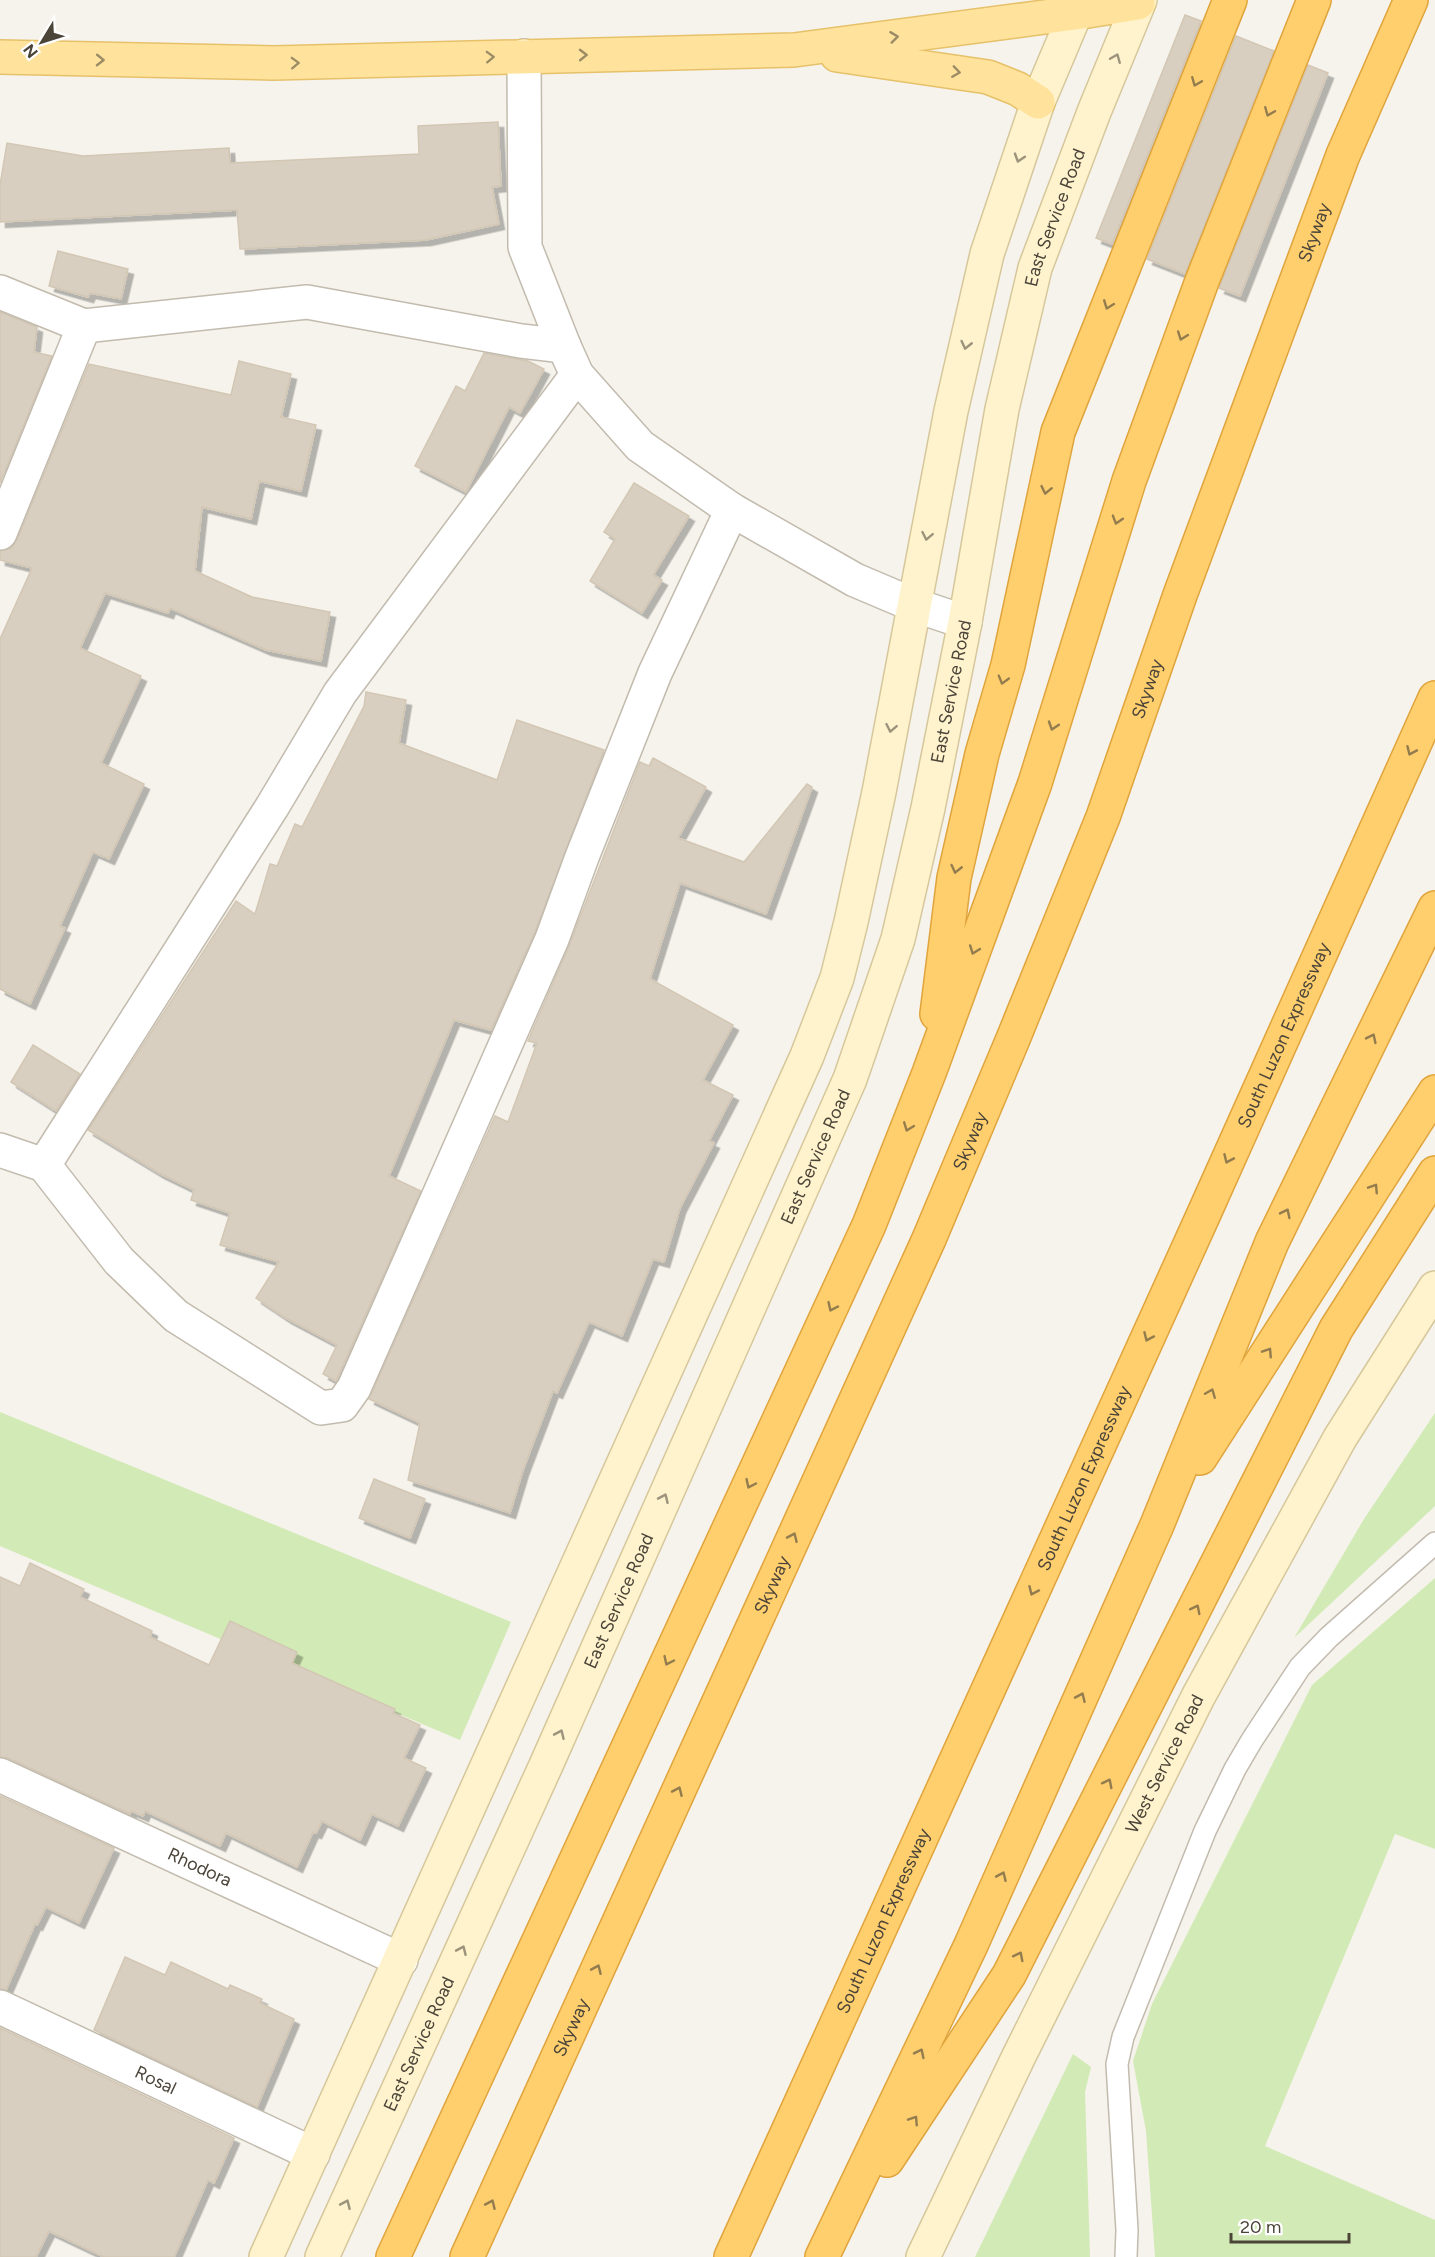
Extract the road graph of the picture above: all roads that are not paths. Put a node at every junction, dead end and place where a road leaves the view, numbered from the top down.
1 (1230, 0) edge
2 (1314, 0) edge
3 (1411, 0) edge
4 (1139, 1) edge
5 (1078, 7) edge
6 (794, 50) junction
7 (524, 56) junction
8 (0, 57) edge
9 (1038, 102) junction
10 (0, 292) edge
11 (84, 326) junction
12 (564, 346) junction
13 (577, 375) junction
14 (732, 510) junction
15 (0, 533) edge
16 (914, 605) junction
17 (965, 622) junction
18 (1435, 698) edge
19 (1435, 908) edge
20 (930, 1073) junction
21 (1435, 1092) edge
22 (0, 1150) edge
23 (44, 1165) junction
24 (1435, 1173) edge
25 (1435, 1288) edge
26 (1157, 1525) junction
27 (1435, 1543) edge
28 (499, 1744) junction
29 (547, 1763) junction
30 (0, 1775) edge
31 (401, 1960) junction
32 (0, 2007) edge
33 (313, 2154) junction
34 (266, 2257) edge
35 (322, 2257) edge
36 (393, 2257) edge
37 (467, 2257) edge
38 (731, 2257) edge
39 (823, 2257) edge
40 (923, 2257) edge
41 (1126, 2257) edge

1 -> 20 highway
2 -> 20 highway
37 -> 3 highway, Skyway
4 - 5 main road
17 -> 4 main road, East Service Road
6 -> 5 main road
5 - 9 main road
7 -> 6 main road
6 -> 9 main road
8 -> 7 main road
7 - 12 street
9 -> 16 main road
10 - 11 street
11 - 12 street
11 - 15 street
12 - 13 street
13 - 14 street
13 - 23 street
14 - 16 street
14 - 23 street
16 - 17 street
16 -> 28 main road
29 -> 17 main road, East Service Road
18 -> 38 highway, South Luzon Expressway
26 -> 19 highway
20 -> 36 highway
26 -> 21 highway
22 - 23 street
39 -> 24 highway
25 - 40 main road, West Service Road
39 -> 26 highway
27 - 41 lane
28 - 29 main road
28 - 31 main road
35 -> 29 main road, East Service Road
30 - 31 street, Rhodora
31 - 33 main road
32 - 33 street, Rosal
33 - 34 main road

